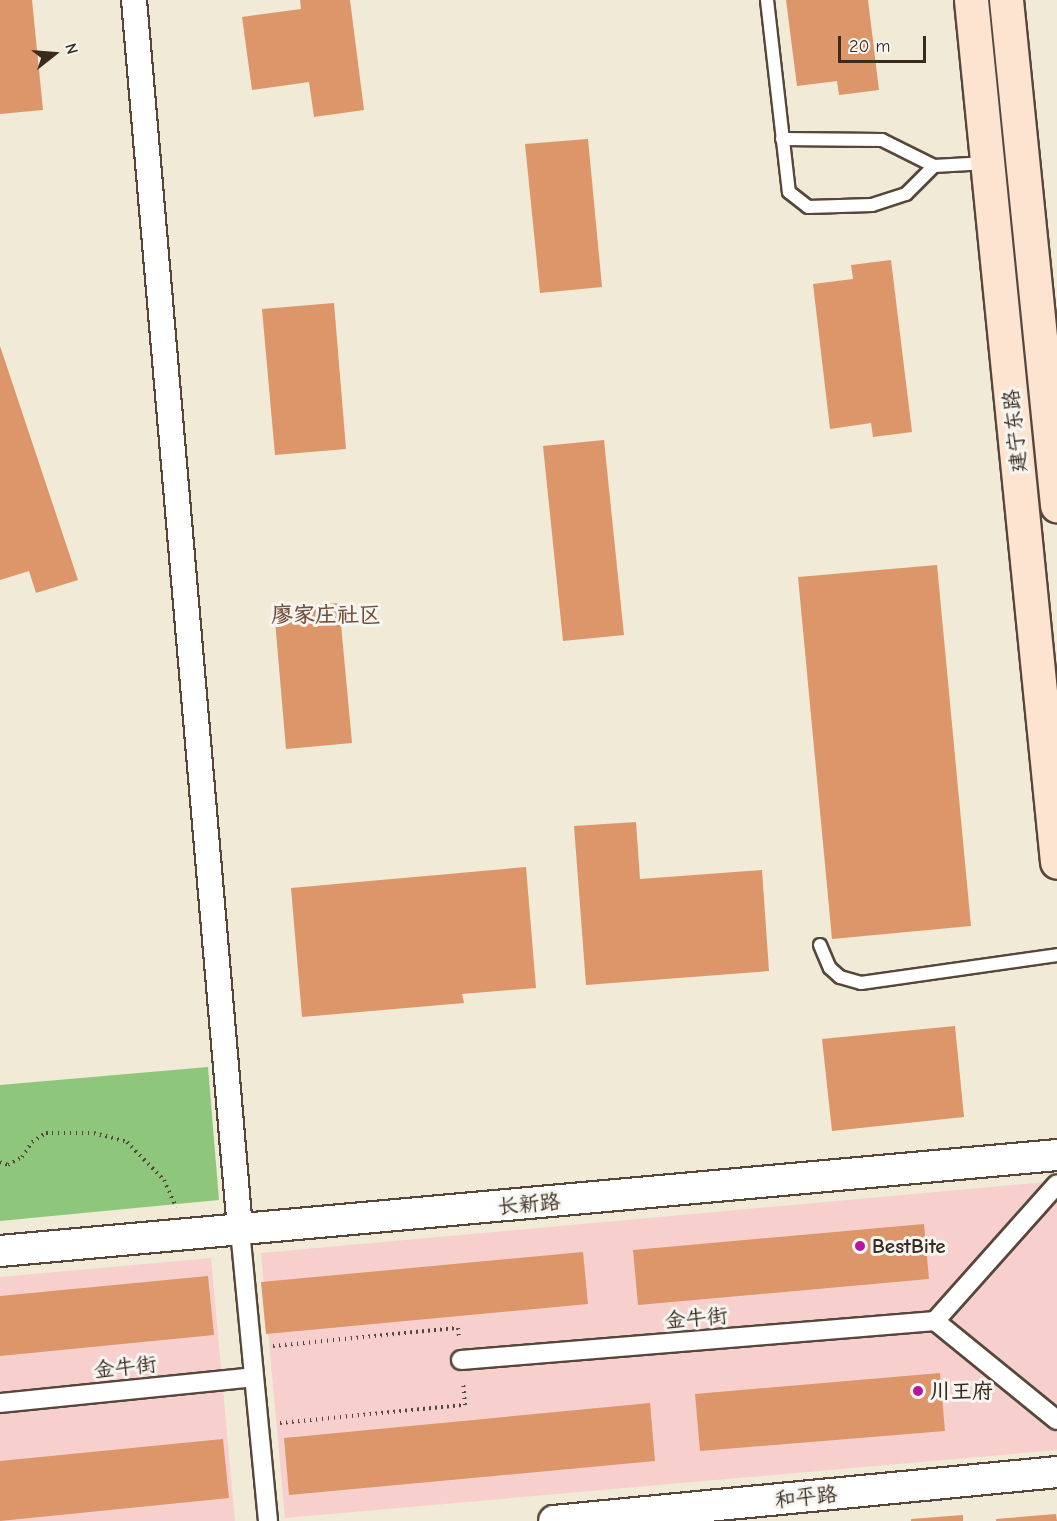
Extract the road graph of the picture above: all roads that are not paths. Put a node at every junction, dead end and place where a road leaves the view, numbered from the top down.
1 (134, 0) edge
2 (767, 0) edge
3 (971, 0) edge
4 (1006, 0) edge
5 (782, 139) junction
6 (988, 163) junction
7 (934, 166) junction
8 (1057, 505) edge
9 (1057, 862) edge
10 (820, 945) dead end
11 (1057, 955) edge
12 (1057, 1155) edge
13 (1057, 1185) edge
14 (240, 1230) junction
15 (0, 1251) edge
16 (935, 1321) junction
17 (461, 1360) road end
18 (254, 1377) junction
19 (0, 1402) edge
20 (1057, 1420) edge
21 (1057, 1472) edge
22 (268, 1521) edge
23 (554, 1521) edge

1 - 14 street
2 - 5 lane
3 - 6 main road, 建宁东路
4 - 8 main road, 建宁东路
5 - 7 lane
5 - 7 lane
6 - 7 lane
6 - 9 main road, 建宁东路
10 - 11 lane
12 - 14 street, 长新路
13 - 16 street
14 - 15 street, 长新路
14 - 18 street
16 - 17 street, 金牛街
16 - 20 street
18 - 19 street, 金牛街
18 - 22 street
21 - 23 street, 和平路

